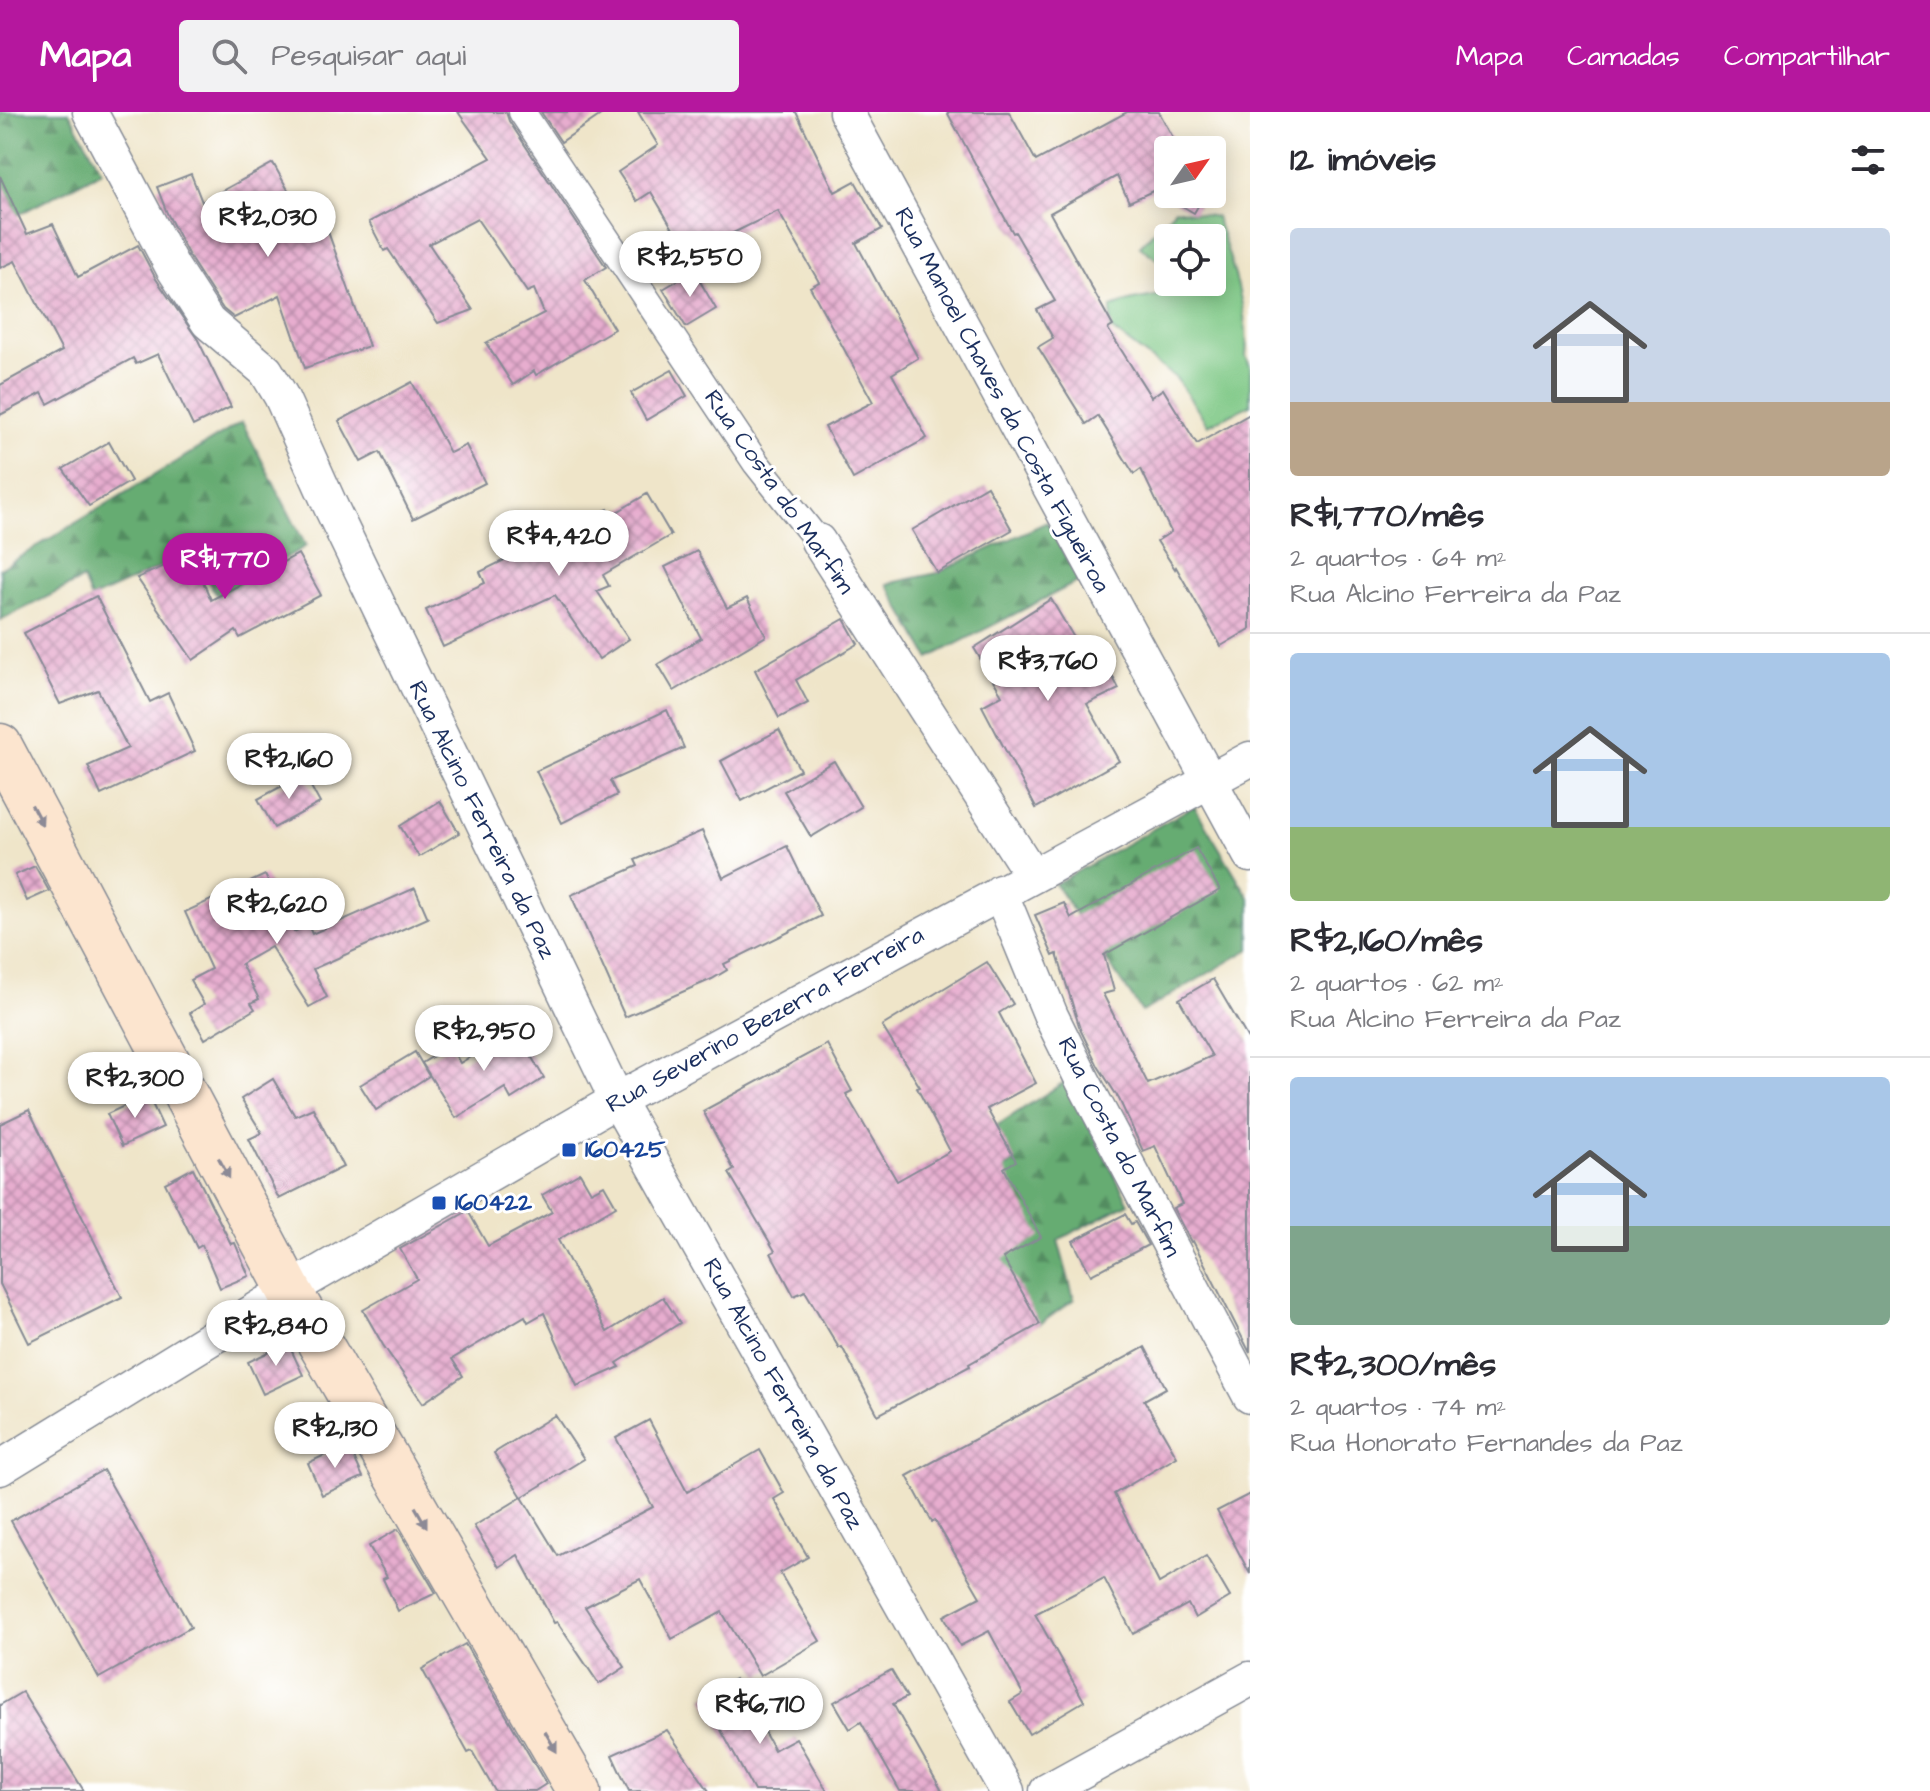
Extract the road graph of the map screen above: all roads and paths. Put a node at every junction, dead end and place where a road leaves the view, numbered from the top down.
1 (90, 112) edge
2 (522, 112) edge
3 (846, 112) edge
4 (818, 541) joint
5 (0, 746) edge
6 (1250, 759) edge
7 (1208, 781) junction
8 (1250, 855) edge
9 (1032, 875) junction
10 (1000, 892) junction
11 (617, 1100) junction
12 (289, 1290) junction
13 (1250, 1396) edge
14 (0, 1468) edge
15 (1250, 1679) edge
16 (579, 1791) edge
17 (1007, 1791) edge
18 (1047, 1791) edge

1 - 11 street, Rua Alcino Ferreira da Paz
2 - 4 street, Rua Costa do Marfim
3 - 7 street, Rua Manoel Chaves da Costa Figueiroa
4 - 9 street, Rua Costa do Marfim
5 -> 12 main road
6 - 7 street, Rua Severino Bezerra Ferreira
7 - 8 street, Rua Manoel Chaves da Costa Figueiroa
7 - 9 street, Rua Severino Bezerra Ferreira
9 - 10 street, Rua Severino Bezerra Ferreira
10 - 11 street, Rua Severino Bezerra Ferreira
10 - 13 street, Rua Costa do Marfim
11 - 12 street, Rua Severino Bezerra Ferreira
11 - 17 street, Rua Alcino Ferreira da Paz
12 - 14 street, Rua Severino Bezerra Ferreira
12 -> 16 main road
15 - 18 street

